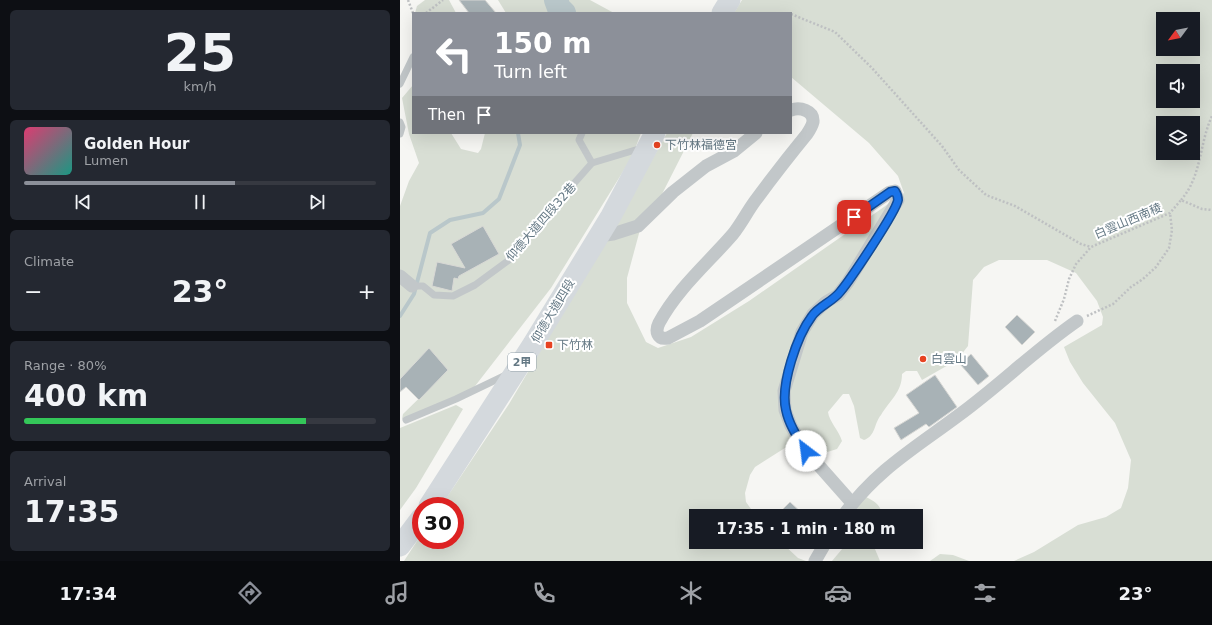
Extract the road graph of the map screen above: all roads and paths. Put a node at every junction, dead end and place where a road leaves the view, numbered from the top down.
1 (408, 0) edge
2 (443, 0) edge
3 (730, 0) edge
4 (413, 12) edge
5 (427, 12) edge
6 (723, 12) edge
7 (792, 14) edge
8 (412, 59) edge
9 (400, 84) edge
10 (792, 110) edge
11 (1212, 116) edge
12 (400, 122) edge
13 (400, 134) edge
14 (582, 134) edge
15 (755, 134) edge
16 (651, 140) edge
17 (592, 163) junction
18 (1181, 200) junction
19 (1212, 210) edge
20 (1170, 213) junction
21 (599, 236) junction
22 (1090, 247) junction
23 (400, 276) edge
24 (417, 286) joint
25 (1077, 321) joint
26 (1046, 342) junction
27 (517, 370) junction
28 (406, 420) dead end
29 (435, 497) edge
30 (852, 503) junction
31 (848, 509) edge
32 (412, 530) edge
33 (400, 546) edge
34 (822, 549) edge
35 (815, 561) edge

1 - 4 path
2 - 5 path
3 - 6 main road
7 - 22 path
8 - 9 lane
10 - 30 street
11 - 18 path, 白雲山西南稜
12 - 13 lane
14 - 17 lane
15 - 21 street
16 - 17 lane
16 - 21 main road, 仰德大道四段 / 2甲
17 - 24 lane, 仰德大道四段32巷
18 - 19 path
18 - 20 path, 白雲山西南稜
20 - 22 path, 白雲山西南稜
20 - 25 path
21 - 27 main road, 仰德大道四段 / 2甲
22 - 26 path
23 - 24 street, 仰德大道四段32巷
25 - 26 street
26 - 30 street
27 - 28 lane
27 - 29 main road, 仰德大道四段 / 2甲
30 - 31 street
32 - 33 main road
34 - 35 street

